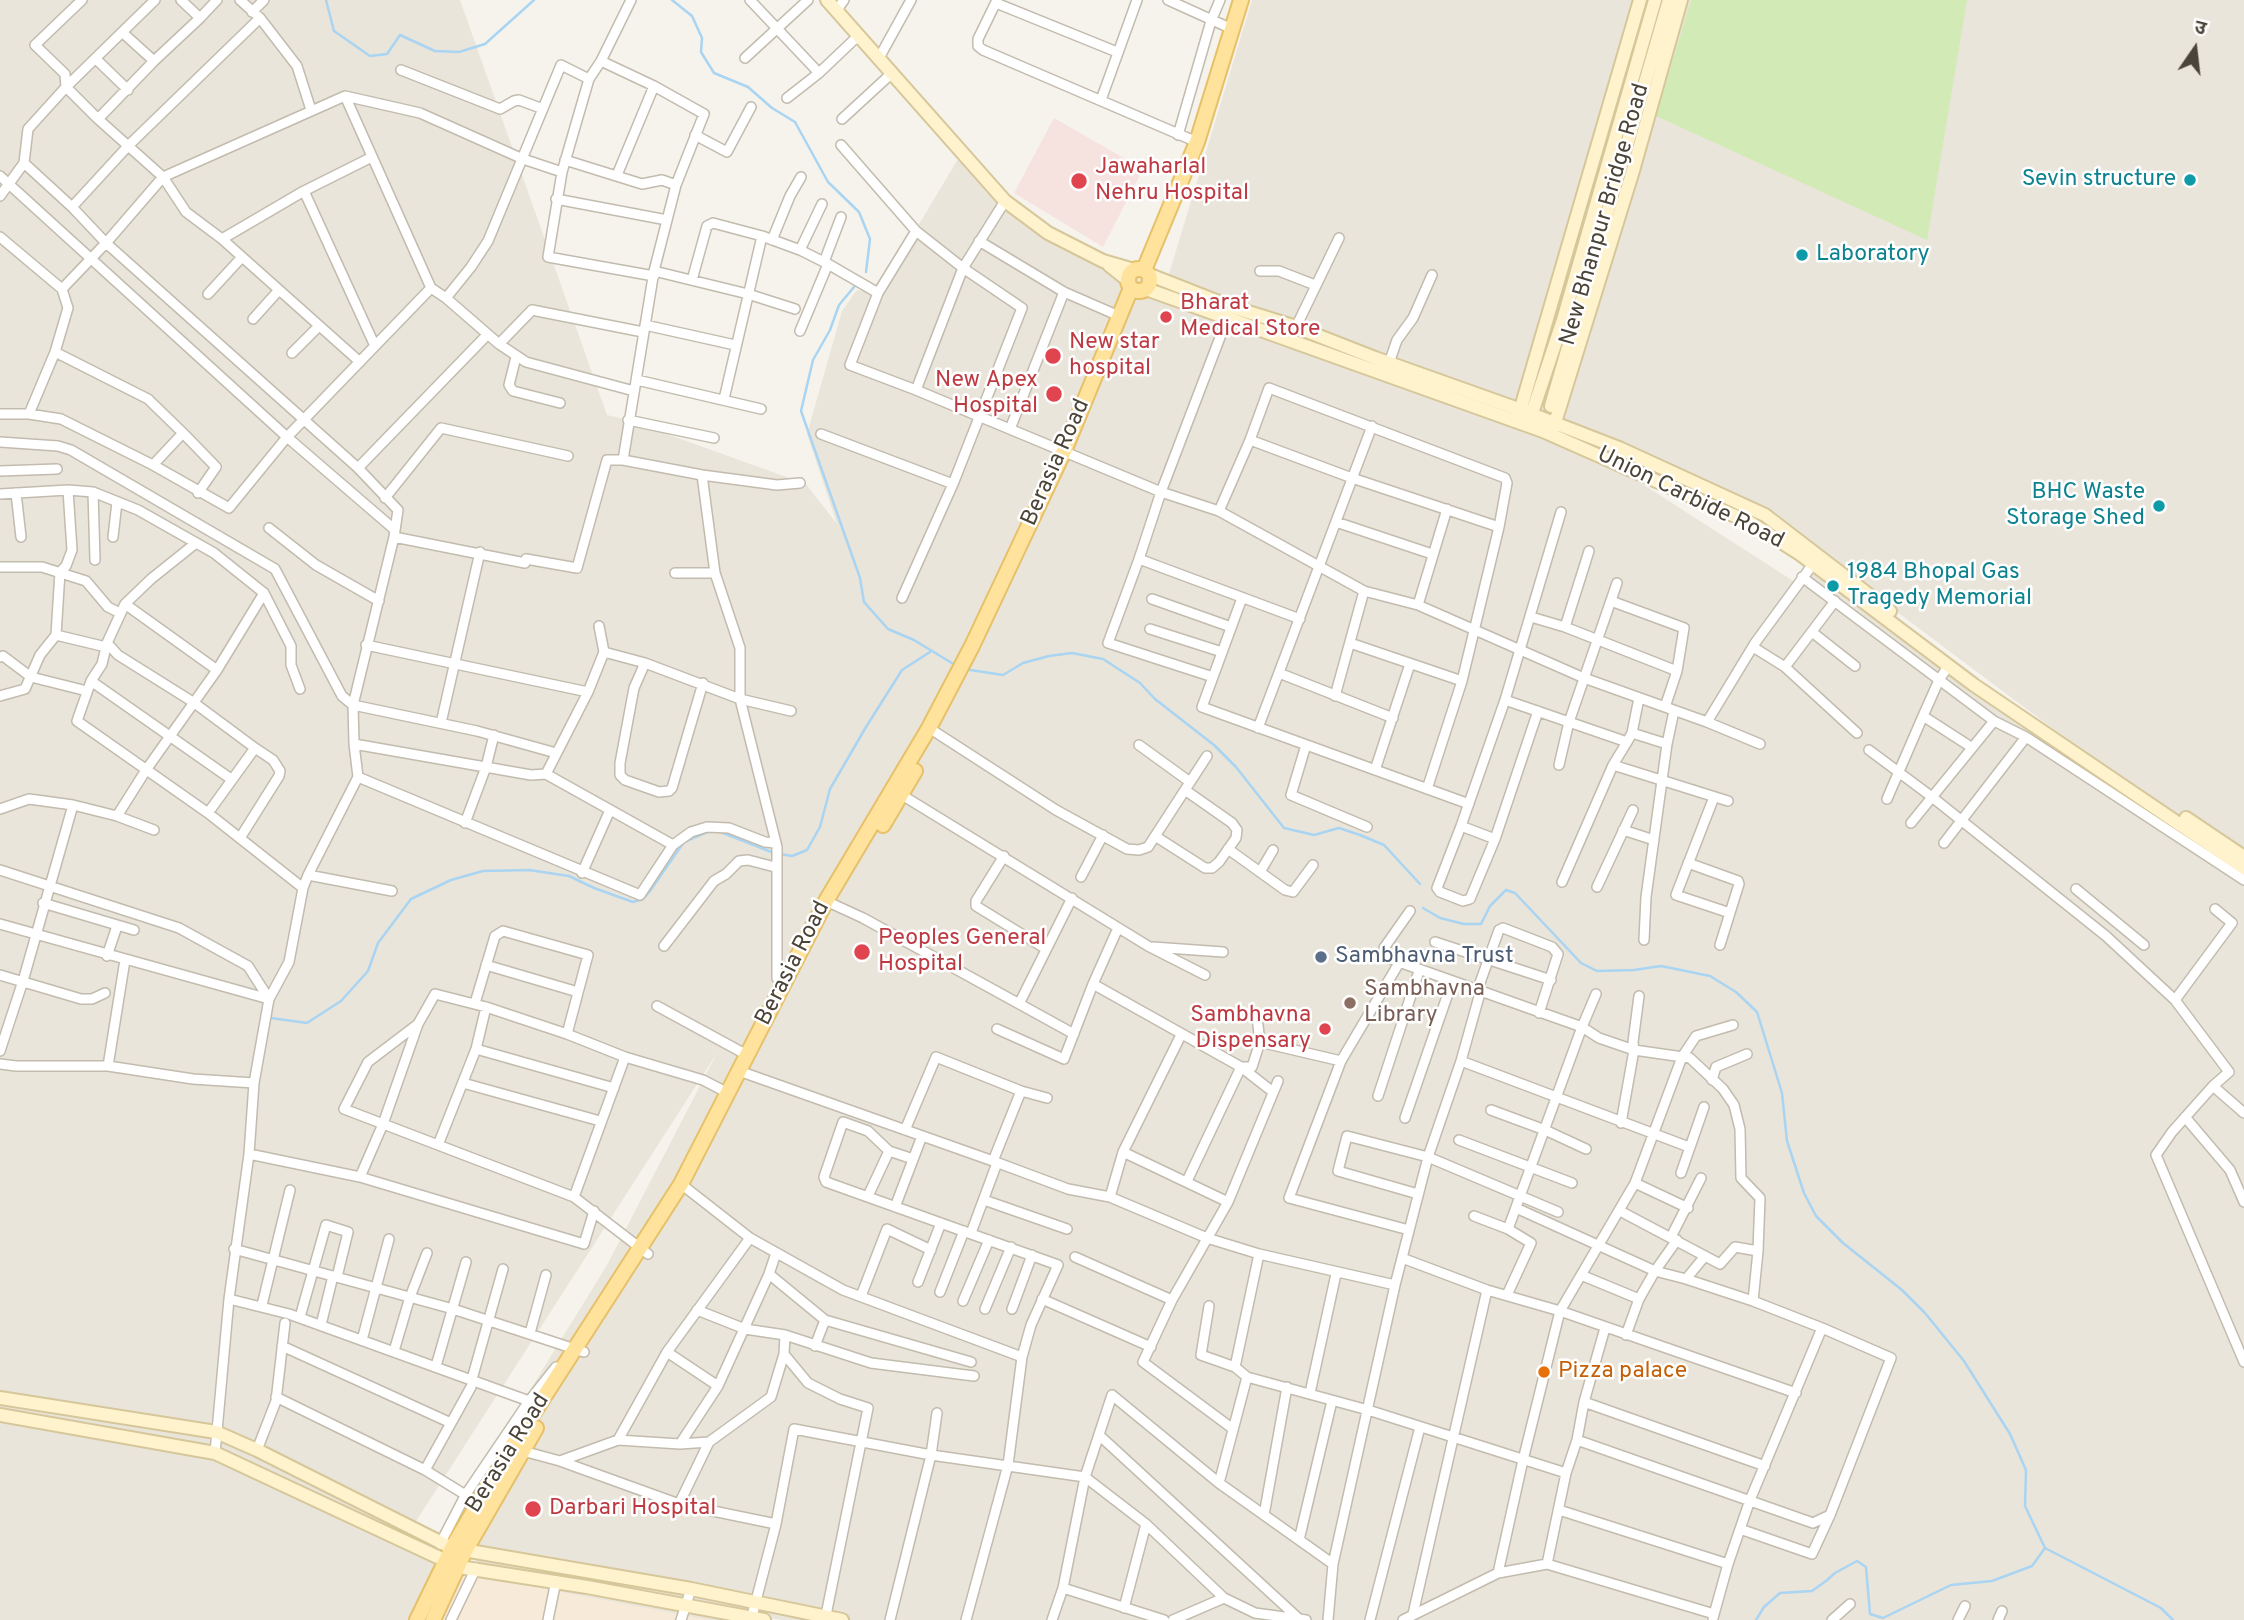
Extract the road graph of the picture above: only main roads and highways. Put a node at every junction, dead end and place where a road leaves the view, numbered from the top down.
1 (1241, 0) edge
2 (1139, 281) junction
3 (1068, 453) junction
4 (830, 903) junction
5 (743, 1073) junction
6 (685, 1187) junction
7 (452, 1548) junction
8 (417, 1620) edge
9 (433, 1620) edge

1 - 2 main road, Berasia Road
2 - 3 main road, Berasia Road
2 - 3 main road, Berasia Road
3 - 4 main road, Berasia Road
4 - 5 main road, Berasia Road
4 - 5 main road, Berasia Road
5 - 6 main road, Berasia Road
5 - 6 main road, Berasia Road
6 - 7 main road, Berasia Road
7 - 8 main road, Berasia Road
7 - 9 main road, Berasia Road

